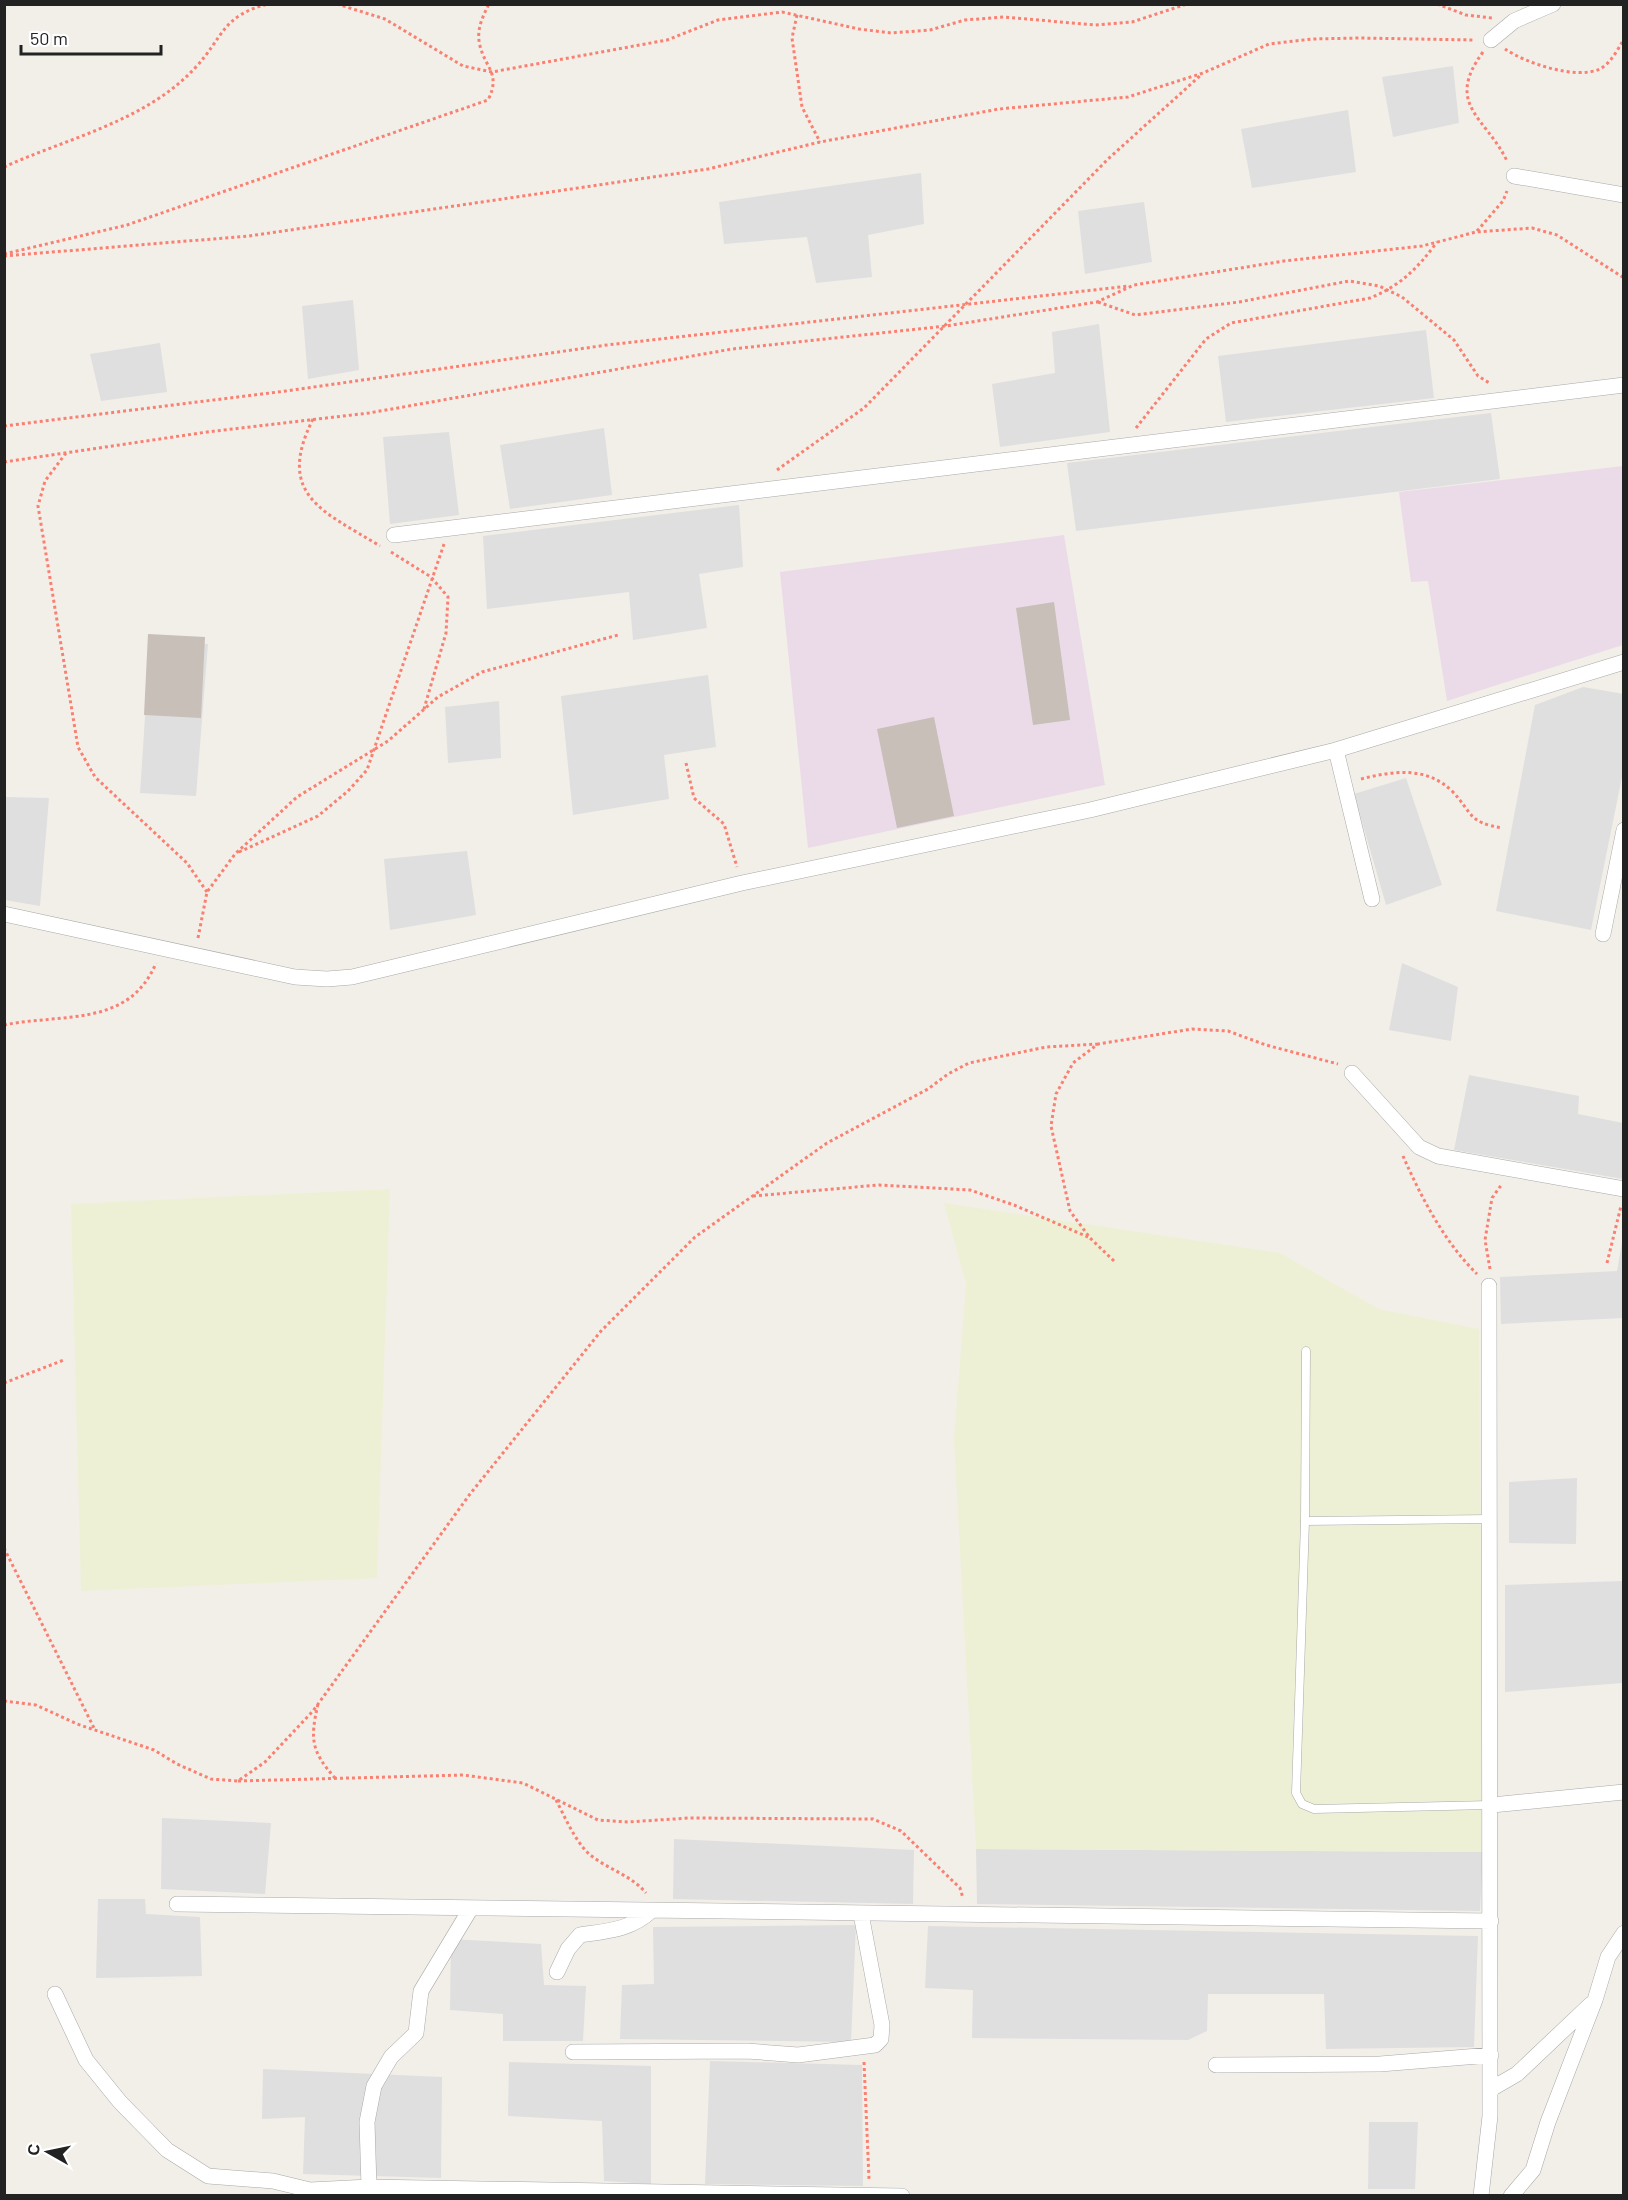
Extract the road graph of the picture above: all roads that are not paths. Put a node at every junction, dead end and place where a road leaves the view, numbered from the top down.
1 (1553, 4) edge
2 (1491, 40) road end
3 (1514, 176) road end
4 (1623, 195) edge
5 (1623, 385) edge
6 (394, 535) dead end
7 (1623, 662) edge
8 (1336, 750) junction
9 (1623, 830) edge
10 (1372, 899) dead end
11 (4, 914) edge
12 (1603, 934) dead end
13 (1352, 1074) road end
14 (1623, 1189) edge
15 (1489, 1286) road end
16 (1306, 1350) dead end
17 (1491, 1519) junction
18 (1305, 1521) junction
19 (1623, 1792) edge
20 (1492, 1805) junction
21 (177, 1904) dead end
22 (471, 1908) junction
23 (656, 1911) junction
24 (861, 1914) junction
25 (1491, 1921) junction
26 (1623, 1933) edge
27 (557, 1972) dead end
28 (56, 1994) dead end
29 (1595, 2000) junction
30 (573, 2052) dead end
31 (1491, 2055) junction
32 (1216, 2065) dead end
33 (1491, 2089) junction
34 (369, 2187) junction
35 (870, 2195) edge
36 (902, 2196) edge
37 (1481, 2196) edge
38 (1511, 2196) edge

1 - 2 street
3 - 4 street
5 - 6 street
7 - 8 street
8 - 10 street
8 - 11 street
9 - 12 street
13 - 14 street
15 - 17 street
16 - 18 lane
17 - 18 lane
17 - 20 street
18 - 20 lane
19 - 20 street
20 - 25 street
21 - 22 street
22 - 23 street
22 - 34 street
23 - 24 street
23 - 27 street
24 - 25 street
24 - 30 street
25 - 31 street
26 - 29 street
28 - 34 street
29 - 33 street
29 - 38 street
31 - 32 street
31 - 33 street
33 - 37 street
34 - 35 street
35 - 36 street

